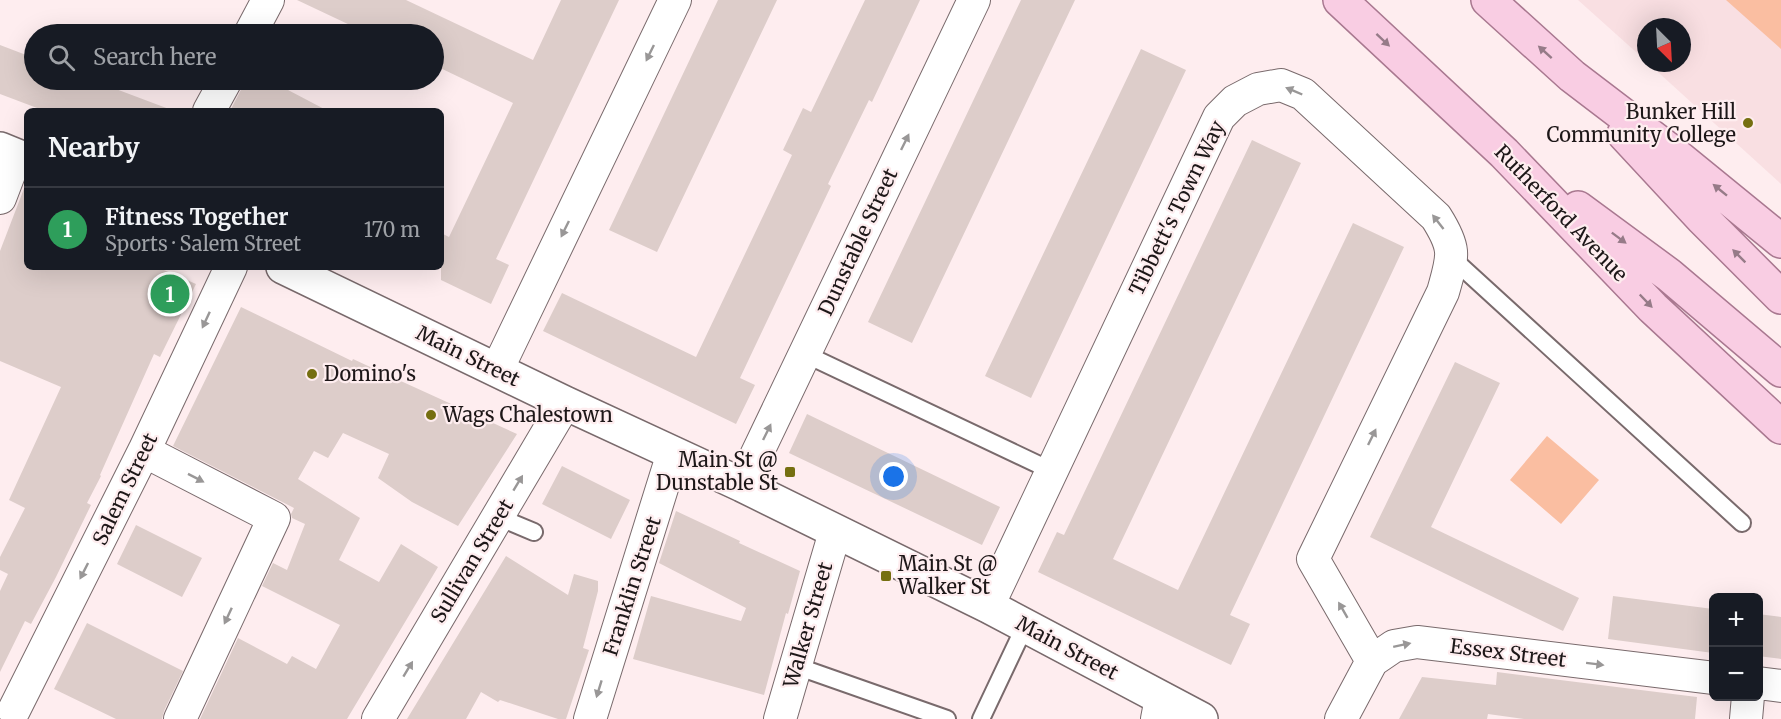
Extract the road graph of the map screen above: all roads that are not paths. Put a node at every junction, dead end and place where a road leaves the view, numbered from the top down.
1 (268, 0) edge
2 (675, 0) edge
3 (974, 0) edge
4 (1340, 0) edge
5 (1488, 0) edge
6 (1501, 0) edge
7 (255, 24) edge
8 (1519, 27) junction
9 (1572, 76) junction
10 (221, 90) edge
11 (211, 108) edge
12 (1504, 153) junction
13 (14, 155) edge
14 (0, 198) edge
15 (1781, 241) edge
16 (1452, 258) junction
17 (230, 270) edge
18 (289, 270) edge
19 (1781, 297) edge
20 (805, 354) junction
21 (497, 370) junction
22 (1781, 370) edge
23 (566, 403) junction
24 (1781, 427) edge
25 (144, 451) junction
26 (673, 453) junction
27 (1052, 471) junction
28 (742, 485) junction
29 (498, 517) junction
30 (1742, 523) dead end
31 (534, 532) dead end
32 (835, 532) junction
33 (988, 606) junction
34 (1025, 626) junction
35 (1372, 661) junction
36 (796, 666) junction
37 (1709, 678) edge
38 (1763, 684) edge
39 (1781, 686) edge
40 (1748, 701) edge
41 (1159, 709) edge
42 (17, 712) edge
43 (180, 719) edge
44 (378, 719) edge
45 (590, 719) edge
46 (780, 719) edge
47 (947, 719) edge
48 (981, 719) edge
49 (1201, 719) edge
50 (1341, 719) edge
51 (1746, 719) edge

1 - 7 street
2 -> 21 street
20 -> 3 street, Dunstable Street
4 -> 12 main road, Rutherford Avenue
5 - 8 main road
6 - 8 lane
9 -> 8 main road
15 -> 9 main road
19 -> 9 main road
10 - 11 street
12 -> 22 main road
12 -> 24 main road, Rutherford Avenue
13 - 14 street
16 -> 27 street, Tibbett's Town Way
16 - 30 lane
35 -> 16 street
17 -> 25 street, Salem Street
18 - 21 main road, Main Street
20 - 27 lane
28 -> 20 street, Dunstable Street
21 - 23 main road, Main Street
23 - 26 main road, Main Street
29 -> 23 street, Sullivan Street
25 -> 42 street, Salem Street
25 -> 43 street
26 - 28 main road, Main Street
26 -> 45 street, Franklin Street
27 - 33 street, Tibbett's Town Way
28 - 32 main road, Main Street
29 - 31 lane
44 -> 29 street, Sullivan Street
32 - 33 main road, Main Street
32 - 36 street, Walker Street
33 - 34 main road, Main Street
34 - 41 main road, Main Street
34 - 48 lane
35 -> 37 street, Essex Street
35 - 50 street
36 - 46 street, Walker Street
36 - 47 lane
38 - 39 street
40 - 51 street
41 - 49 main road, Main Street

